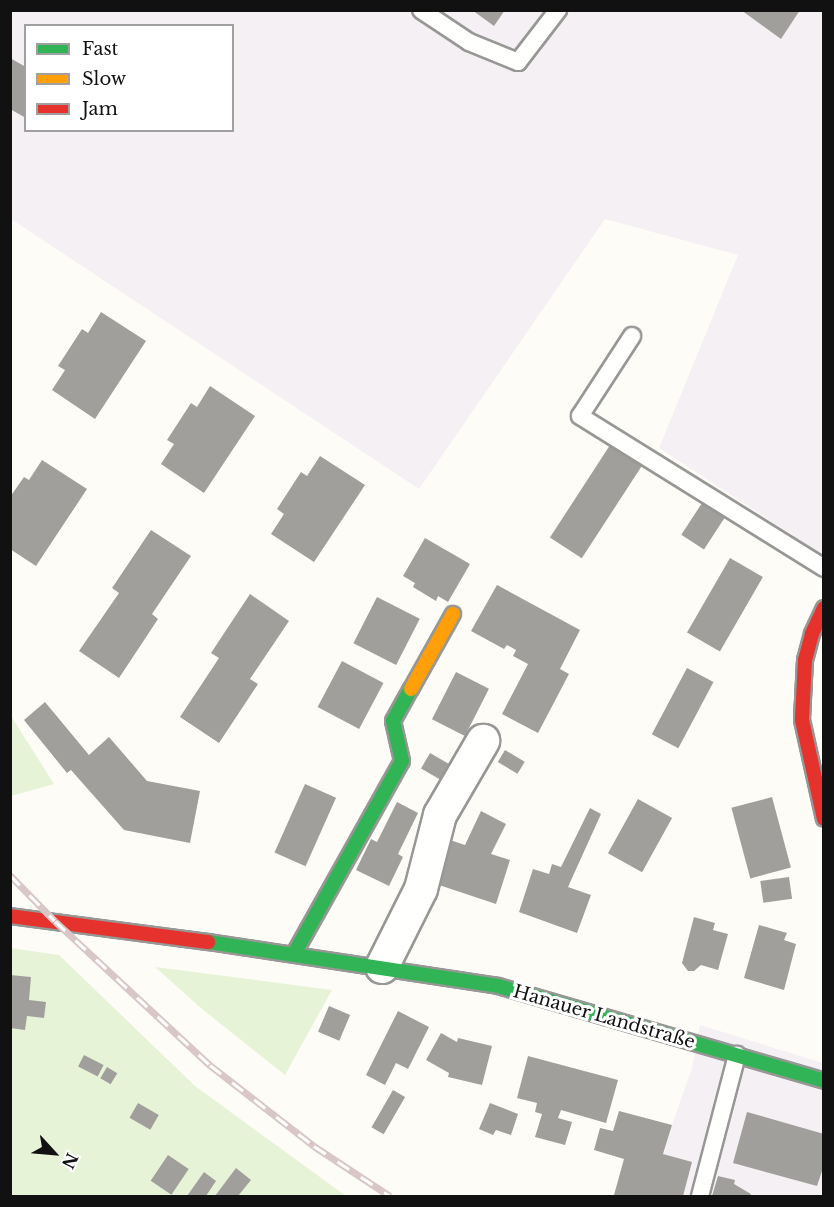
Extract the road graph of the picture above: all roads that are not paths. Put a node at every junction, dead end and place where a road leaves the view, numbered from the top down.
1 (421, 10) edge
2 (558, 10) edge
3 (632, 336) dead end
4 (824, 568) edge
5 (824, 608) edge
6 (453, 614) dead end
7 (483, 741) dead end
8 (824, 819) edge
9 (10, 916) edge
10 (294, 954) junction
11 (382, 967) junction
12 (736, 1055) junction
13 (824, 1081) edge
14 (700, 1197) edge

1 - 2 lane
3 - 4 lane
5 - 8 street
6 - 10 street
7 - 11 street
9 - 10 street, Hanauer Landstraße
10 - 11 street, Hanauer Landstraße
11 - 12 street, Hanauer Landstraße
12 - 13 street, Hanauer Landstraße
12 - 14 lane

